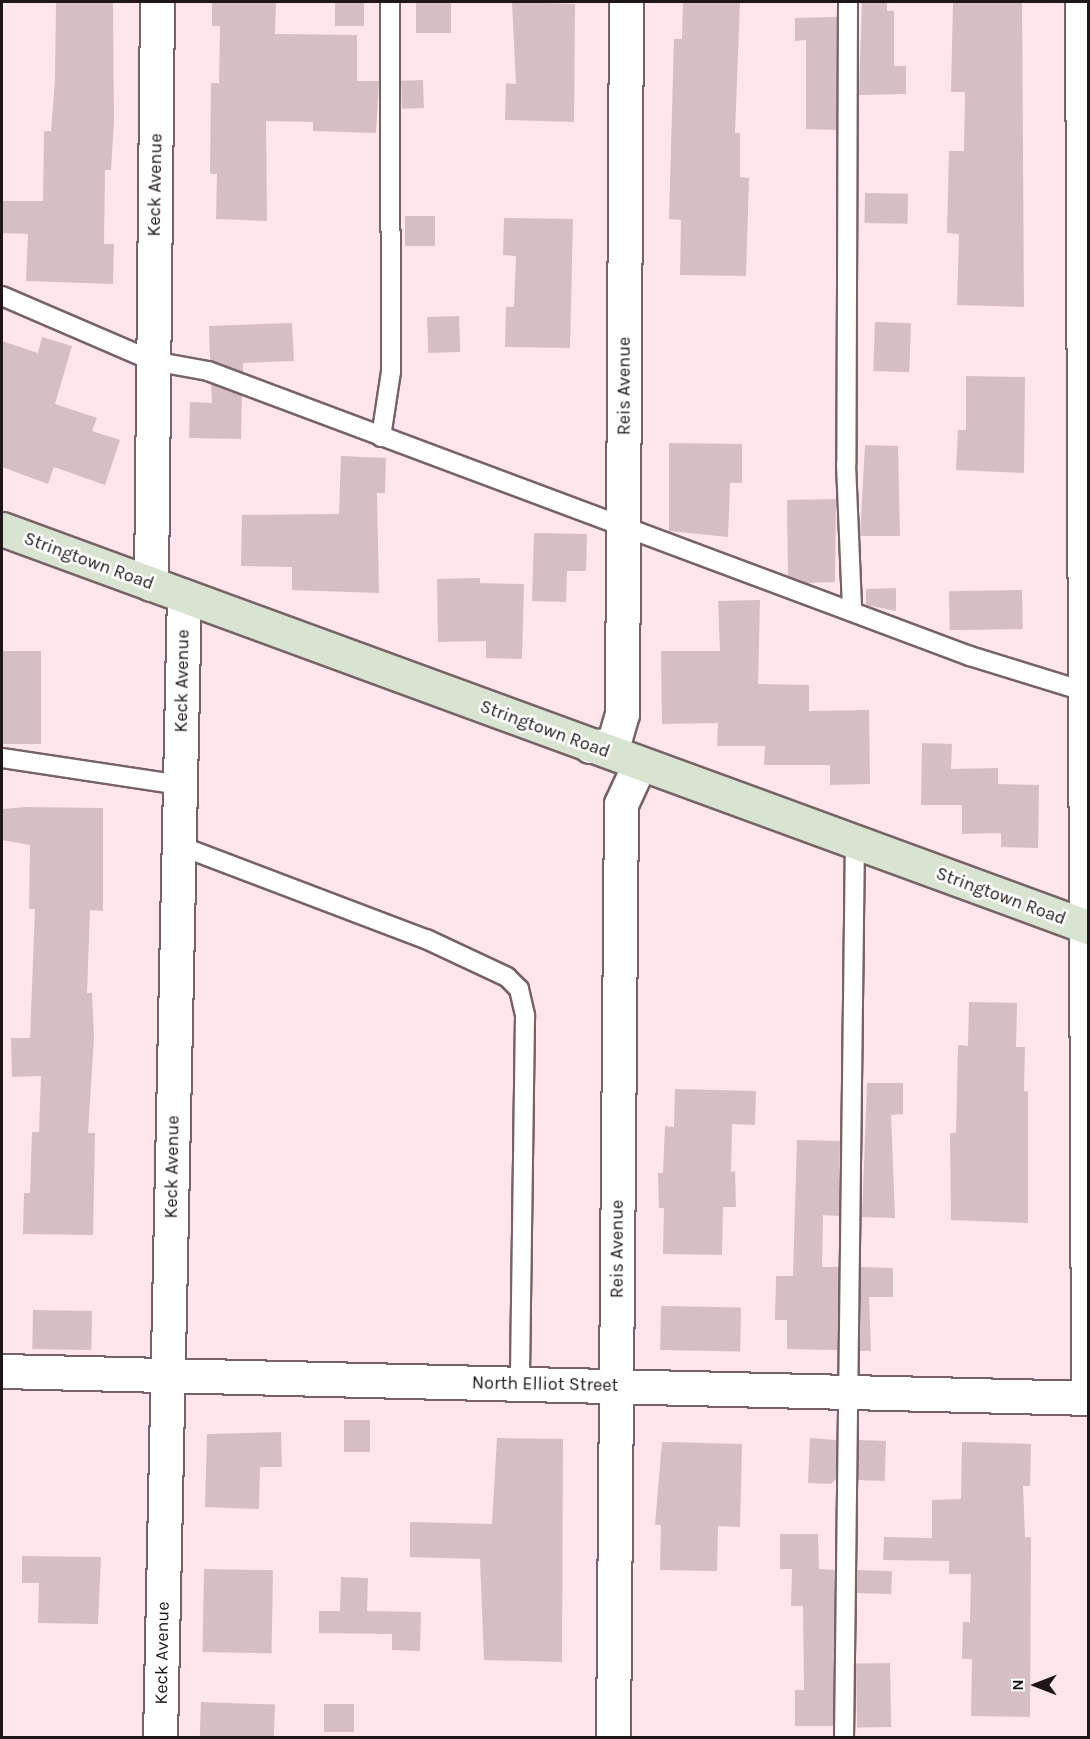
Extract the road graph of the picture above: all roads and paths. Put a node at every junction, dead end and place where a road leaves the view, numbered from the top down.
1 (157, 2) edge
2 (390, 2) edge
3 (626, 2) edge
4 (848, 2) edge
5 (1082, 2) edge
6 (2, 296) edge
7 (153, 361) junction
8 (381, 436) junction
9 (624, 524) junction
10 (2, 529) edge
11 (151, 584) junction
12 (184, 596) junction
13 (852, 610) junction
14 (1086, 692) junction
15 (590, 746) junction
16 (2, 758) edge
17 (639, 765) junction
18 (180, 785) junction
19 (855, 842) junction
20 (178, 845) junction
21 (1088, 927) edge
22 (2, 1371) edge
23 (167, 1373) junction
24 (1089, 1382) edge
25 (520, 1384) junction
26 (616, 1386) junction
27 (848, 1392) junction
28 (1089, 1398) edge
29 (160, 1737) edge
30 (613, 1737) edge
31 (844, 1737) edge

1 - 7 street, Keck Avenue
2 - 8 lane
3 - 9 street, Reis Avenue
4 - 13 lane
5 - 14 street
6 - 7 lane
7 - 8 lane
7 - 11 street, Keck Avenue
8 - 9 lane
9 - 13 lane
9 - 15 street, Reis Avenue
10 - 11 main road, Stringtown Road
11 - 12 main road, Stringtown Road
12 - 15 main road, Stringtown Road
12 - 18 street, Keck Avenue
13 - 14 lane
14 - 21 street
15 - 17 main road, Stringtown Road
16 - 18 lane
17 - 19 main road, Stringtown Road
17 - 26 street, Reis Avenue
18 - 20 street, Keck Avenue
19 - 21 main road, Stringtown Road
19 - 27 lane
20 - 23 street, Keck Avenue
20 - 25 lane
21 - 24 street
22 - 23 street, North Elliot Street
23 - 25 street, North Elliot Street
23 - 29 street, Keck Avenue
25 - 26 street, North Elliot Street
26 - 27 street, North Elliot Street
26 - 30 street, Reis Avenue
27 - 28 street, North Elliot Street
27 - 31 lane

